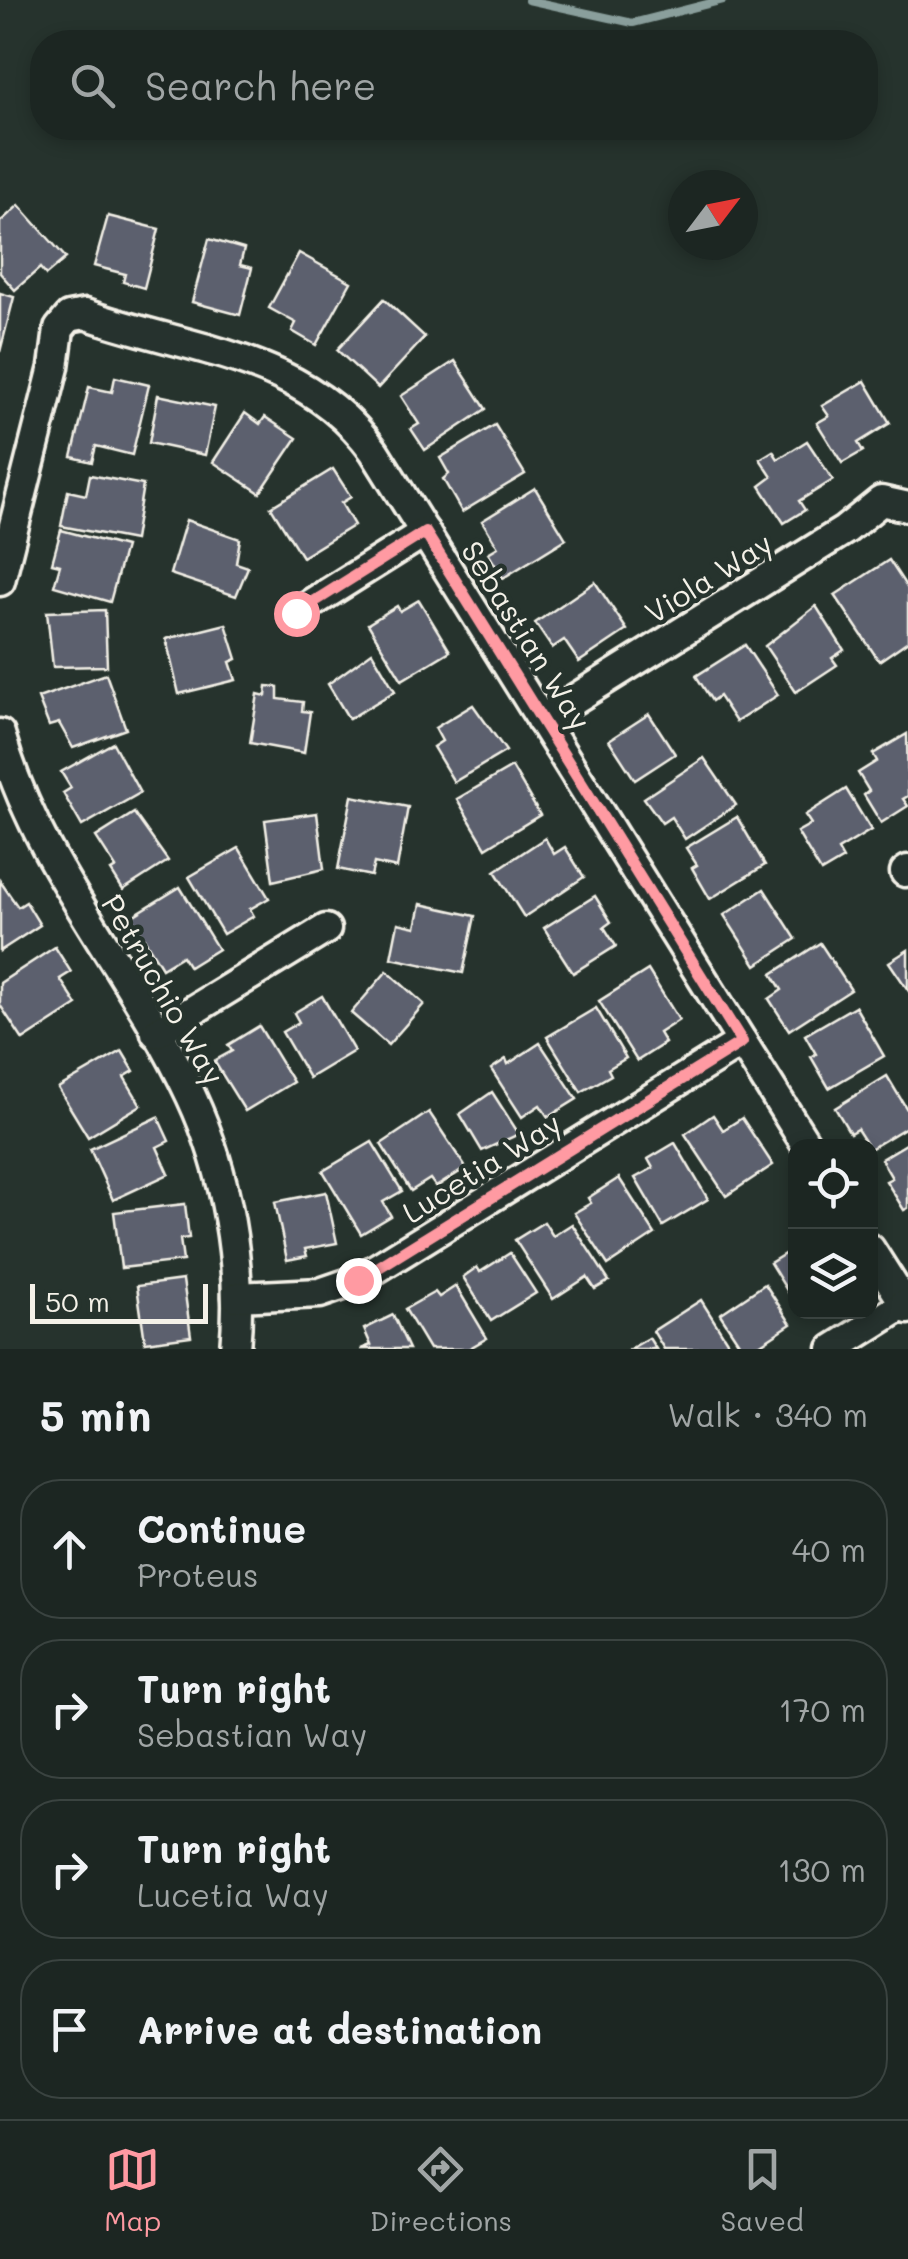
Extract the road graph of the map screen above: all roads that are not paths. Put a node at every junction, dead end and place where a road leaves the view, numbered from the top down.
1 (908, 507) edge
2 (425, 532) junction
3 (0, 581) edge
4 (296, 613) dead end
5 (542, 720) junction
6 (0, 734) edge
7 (326, 929) dead end
8 (156, 1033) junction
9 (742, 1042) junction
10 (803, 1139) edge
11 (878, 1262) edge
12 (237, 1296) junction
13 (906, 1306) edge
14 (235, 1349) edge
15 (833, 1349) edge

1 - 5 street, Viola Way
2 - 3 street, Sebastian Way
2 - 4 street
2 - 5 street, Sebastian Way
5 - 9 street, Sebastian Way
6 - 8 street, Petruchio Way
7 - 8 street
8 - 12 street, Petruchio Way
9 - 10 street, Sebastian Way
9 - 12 street, Lucetia Way
11 - 13 street
12 - 14 street, Petruchio Way
13 - 15 street

